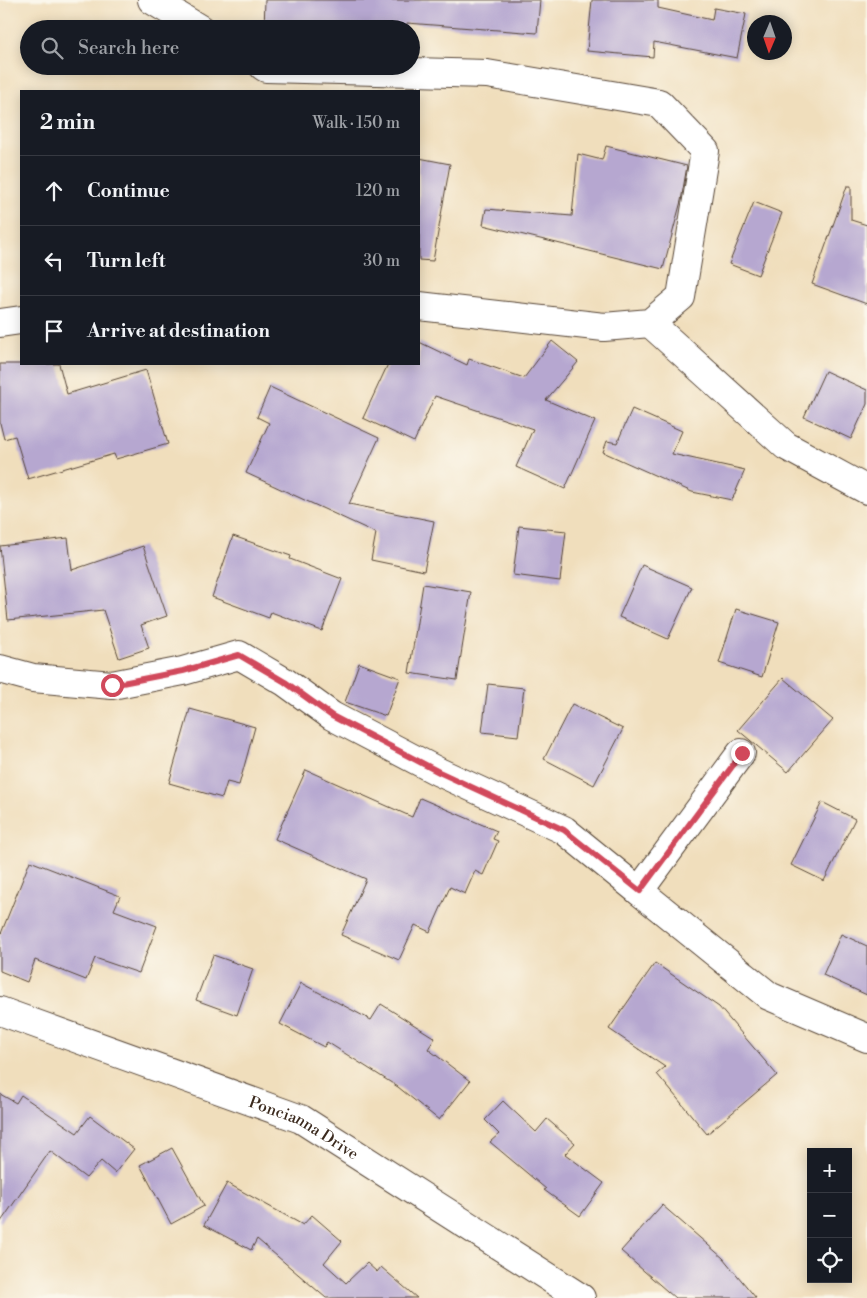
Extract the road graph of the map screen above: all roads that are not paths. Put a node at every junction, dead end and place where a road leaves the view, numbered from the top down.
1 (152, 0) edge
2 (185, 20) edge
3 (420, 72) edge
4 (420, 306) edge
5 (20, 320) edge
6 (650, 322) junction
7 (0, 323) edge
8 (867, 490) edge
9 (0, 669) edge
10 (742, 753) dead end
11 (640, 891) junction
12 (0, 1012) edge
13 (867, 1038) edge
14 (581, 1298) edge

1 - 2 street
3 - 6 street
4 - 6 street
5 - 7 street
6 - 8 street
9 - 11 street
10 - 11 street
11 - 13 street
12 - 14 street, Poncianna Drive

